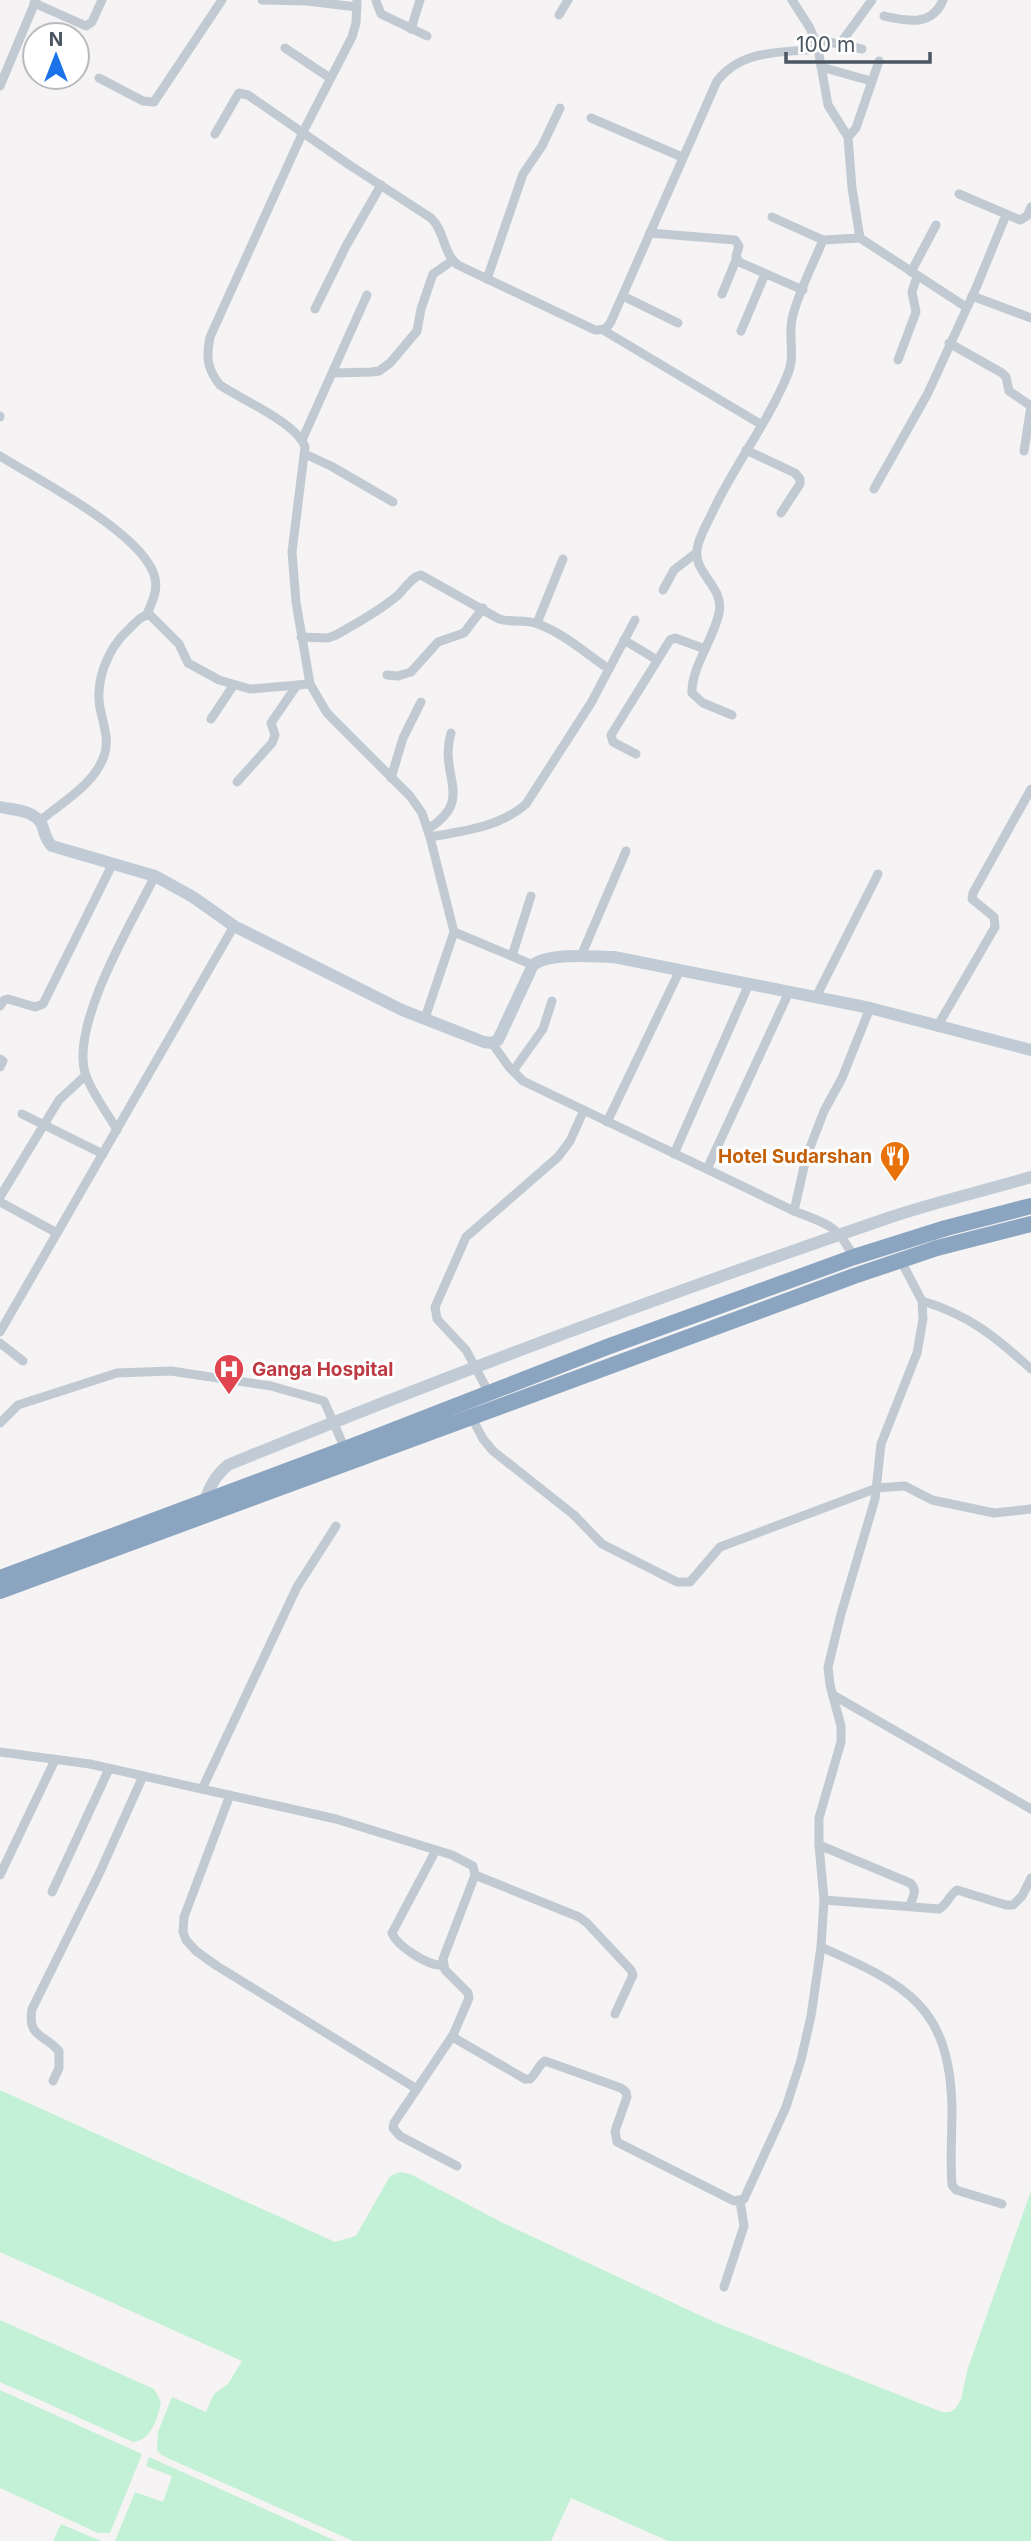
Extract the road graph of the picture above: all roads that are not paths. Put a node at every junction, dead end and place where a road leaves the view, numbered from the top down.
1 (102, 0) edge
2 (222, 0) edge
3 (262, 0) edge
4 (420, 0) edge
5 (568, 0) edge
6 (792, 0) edge
7 (872, 0) edge
8 (943, 0) edge
9 (378, 1) edge
10 (35, 2) edge
11 (357, 3) edge
12 (559, 15) dead end
13 (884, 16) dead end
14 (411, 29) junction
15 (427, 36) dead end
16 (815, 39) junction
17 (840, 44) junction
18 (285, 48) dead end
19 (818, 49) junction
20 (862, 49) dead end
21 (879, 61) dead end
22 (821, 67) junction
23 (99, 78) dead end
24 (330, 78) junction
25 (871, 81) junction
26 (0, 86) edge
27 (561, 108) dead end
28 (591, 118) dead end
29 (303, 132) junction
30 (215, 134) dead end
31 (848, 137) junction
32 (682, 157) junction
33 (381, 185) junction
34 (959, 194) dead end
35 (1031, 207) edge
36 (1006, 215) junction
37 (772, 217) dead end
38 (936, 225) dead end
39 (650, 233) junction
40 (860, 238) junction
41 (823, 240) junction
42 (736, 260) junction
43 (452, 261) junction
44 (765, 274) junction
45 (914, 274) junction
46 (486, 279) junction
47 (803, 290) junction
48 (722, 294) dead end
49 (367, 295) dead end
50 (623, 296) junction
51 (972, 296) junction
52 (966, 307) junction
53 (315, 309) dead end
54 (1031, 318) edge
55 (678, 323) dead end
56 (603, 330) junction
57 (741, 331) dead end
58 (949, 343) junction
59 (898, 360) dead end
60 (333, 373) junction
61 (1031, 406) edge
62 (762, 425) junction
63 (302, 440) junction
64 (746, 450) junction
65 (1024, 451) dead end
66 (305, 454) junction
67 (0, 456) edge
68 (874, 489) dead end
69 (393, 502) dead end
70 (781, 513) dead end
71 (696, 553) junction
72 (564, 559) dead end
73 (663, 590) dead end
74 (483, 608) junction
75 (147, 614) junction
76 (635, 620) dead end
77 (537, 623) junction
78 (301, 637) junction
79 (624, 640) junction
80 (705, 649) junction
81 (657, 660) junction
82 (609, 669) junction
83 (387, 675) dead end
84 (310, 684) junction
85 (297, 685) junction
86 (233, 686) junction
87 (421, 702) dead end
88 (732, 715) dead end
89 (211, 719) dead end
90 (451, 733) dead end
91 (636, 754) dead end
92 (391, 778) junction
93 (237, 782) dead end
94 (1031, 789) edge
95 (0, 807) edge
96 (40, 821) junction
97 (429, 833) junction
98 (626, 851) dead end
99 (113, 863) junction
100 (878, 874) dead end
101 (155, 876) junction
102 (531, 895) dead end
103 (234, 926) junction
104 (454, 932) junction
105 (512, 956) junction
106 (580, 956) junction
107 (533, 965) junction
108 (680, 970) junction
109 (749, 984) junction
110 (789, 992) junction
111 (816, 997) junction
112 (552, 1001) dead end
113 (0, 1006) edge
114 (870, 1008) junction
115 (425, 1018) junction
116 (937, 1027) junction
117 (492, 1043) junction
118 (1031, 1050) edge
119 (0, 1059) edge
120 (0, 1067) edge
121 (513, 1071) junction
122 (86, 1075) junction
123 (584, 1110) junction
124 (22, 1114) dead end
125 (607, 1122) junction
126 (44, 1125) junction
127 (117, 1130) junction
128 (103, 1154) junction
129 (674, 1154) junction
130 (707, 1169) junction
131 (1031, 1177) edge
132 (0, 1200) edge
133 (1031, 1206) edge
134 (794, 1211) junction
135 (1031, 1224) edge
136 (57, 1233) junction
137 (842, 1236) junction
138 (892, 1244) junction
139 (854, 1257) junction
140 (901, 1260) junction
141 (922, 1301) junction
142 (0, 1332) edge
143 (0, 1343) edge
144 (23, 1361) dead end
145 (476, 1368) junction
146 (1031, 1369) edge
147 (489, 1393) junction
148 (18, 1405) junction
149 (0, 1412) edge
150 (472, 1418) junction
151 (333, 1422) junction
152 (0, 1423) edge
153 (345, 1449) junction
154 (877, 1489) junction
155 (205, 1502) junction
156 (1031, 1510) edge
157 (337, 1526) dead end
158 (0, 1578) edge
159 (0, 1591) edge
160 (833, 1695) junction
161 (0, 1752) edge
162 (55, 1760) junction
163 (109, 1769) junction
164 (143, 1776) junction
165 (202, 1789) junction
166 (230, 1795) junction
167 (1031, 1809) edge
168 (819, 1845) junction
169 (436, 1850) junction
170 (0, 1875) edge
171 (475, 1875) junction
172 (1031, 1878) edge
173 (52, 1892) dead end
174 (824, 1900) junction
175 (910, 1905) junction
176 (821, 1947) junction
177 (443, 1965) junction
178 (615, 2014) dead end
179 (453, 2035) junction
180 (53, 2081) dead end
181 (417, 2089) junction
182 (457, 2166) dead end
183 (740, 2202) junction
184 (1002, 2204) dead end
185 (724, 2287) dead end

1 - 10 street
2 - 23 street
3 - 11 street
4 - 14 street
5 - 12 street
6 - 16 street
7 - 17 street
8 - 13 street
9 - 11 street
9 - 14 street
10 - 26 street
11 - 24 street
14 - 15 street
16 - 17 street
16 - 19 street
17 - 20 street
18 - 24 street
19 - 22 street
19 - 32 street
21 - 25 street
22 - 25 street
22 - 31 street
24 - 29 street
25 - 31 street
27 - 46 street
28 - 32 street
29 - 30 street
29 - 33 street
29 - 63 street
31 - 40 street
32 - 39 street
33 - 43 street
33 - 53 street
34 - 36 street
35 - 36 street
36 - 51 street
37 - 41 street
38 - 45 street
39 - 42 street
39 - 50 street
40 - 41 street
40 - 45 street
41 - 47 street
42 - 44 street
42 - 48 street
43 - 46 street
43 - 60 street
44 - 47 street
44 - 57 street
45 - 52 street
45 - 59 street
46 - 56 street
47 - 62 street
49 - 60 street
50 - 55 street
50 - 56 street
51 - 52 street
51 - 54 street
52 - 58 street
56 - 62 street
58 - 61 street
58 - 68 street
60 - 63 street
61 - 65 street
62 - 64 street
63 - 66 street
64 - 70 street
64 - 71 street
66 - 69 street
66 - 78 street
67 - 75 street
71 - 73 street
71 - 80 street
72 - 77 street
74 - 77 street
74 - 78 street
74 - 83 street
75 - 86 street
75 - 96 street
76 - 79 street
77 - 82 street
78 - 84 street
79 - 81 street
79 - 82 street
80 - 81 street
80 - 88 street
81 - 91 street
82 - 97 street
84 - 85 street
84 - 92 street
85 - 86 street
85 - 93 street
86 - 89 street
87 - 92 street
90 - 97 street
92 - 97 street
94 - 116 street
95 - 96 street
96 - 99 street
97 - 104 street
98 - 106 street
99 - 101 street
99 - 113 street
100 - 111 street
101 - 103 street
101 - 122 street
102 - 105 street
103 - 115 street
103 - 127 street
104 - 105 street
104 - 115 street
105 - 107 street
106 - 107 street
106 - 108 street
107 - 117 street
108 - 109 street
108 - 125 street
109 - 110 street
109 - 129 street
110 - 111 street
110 - 130 street
111 - 114 street
112 - 121 street
114 - 116 street
114 - 134 street
115 - 117 street
116 - 118 street
117 - 121 street
119 - 120 street
121 - 123 street
122 - 126 street
122 - 127 street
123 - 125 street
123 - 145 street
124 - 126 street
125 - 129 street
126 - 128 street
126 - 132 street
127 - 128 street
128 - 136 street
129 - 130 street
130 - 134 street
131 - 137 street
132 - 136 street
133 - 138 highway
134 - 137 street
135 - 140 highway
136 - 142 street
137 - 139 street
137 - 145 street
138 - 139 highway
138 - 140 street
139 - 147 highway
140 - 141 street
140 - 150 highway
141 - 146 street
141 - 154 street
143 - 144 street
145 - 147 street
145 - 151 street
147 - 153 highway
148 - 149 street
148 - 151 street
148 - 152 street
150 - 154 street
150 - 159 highway
151 - 153 street
151 - 155 street
153 - 155 highway
154 - 156 street
154 - 160 street
155 - 158 highway
157 - 165 street
160 - 167 street
160 - 168 street
161 - 162 street
162 - 163 street
162 - 170 street
163 - 164 street
163 - 173 street
164 - 165 street
164 - 180 street
165 - 166 street
166 - 169 street
166 - 181 street
168 - 174 street
168 - 175 street
169 - 171 street
169 - 177 street
171 - 177 street
171 - 178 street
172 - 175 street
174 - 175 street
174 - 176 street
176 - 183 street
176 - 184 street
177 - 179 street
179 - 181 street
179 - 183 street
181 - 182 street
183 - 185 street

